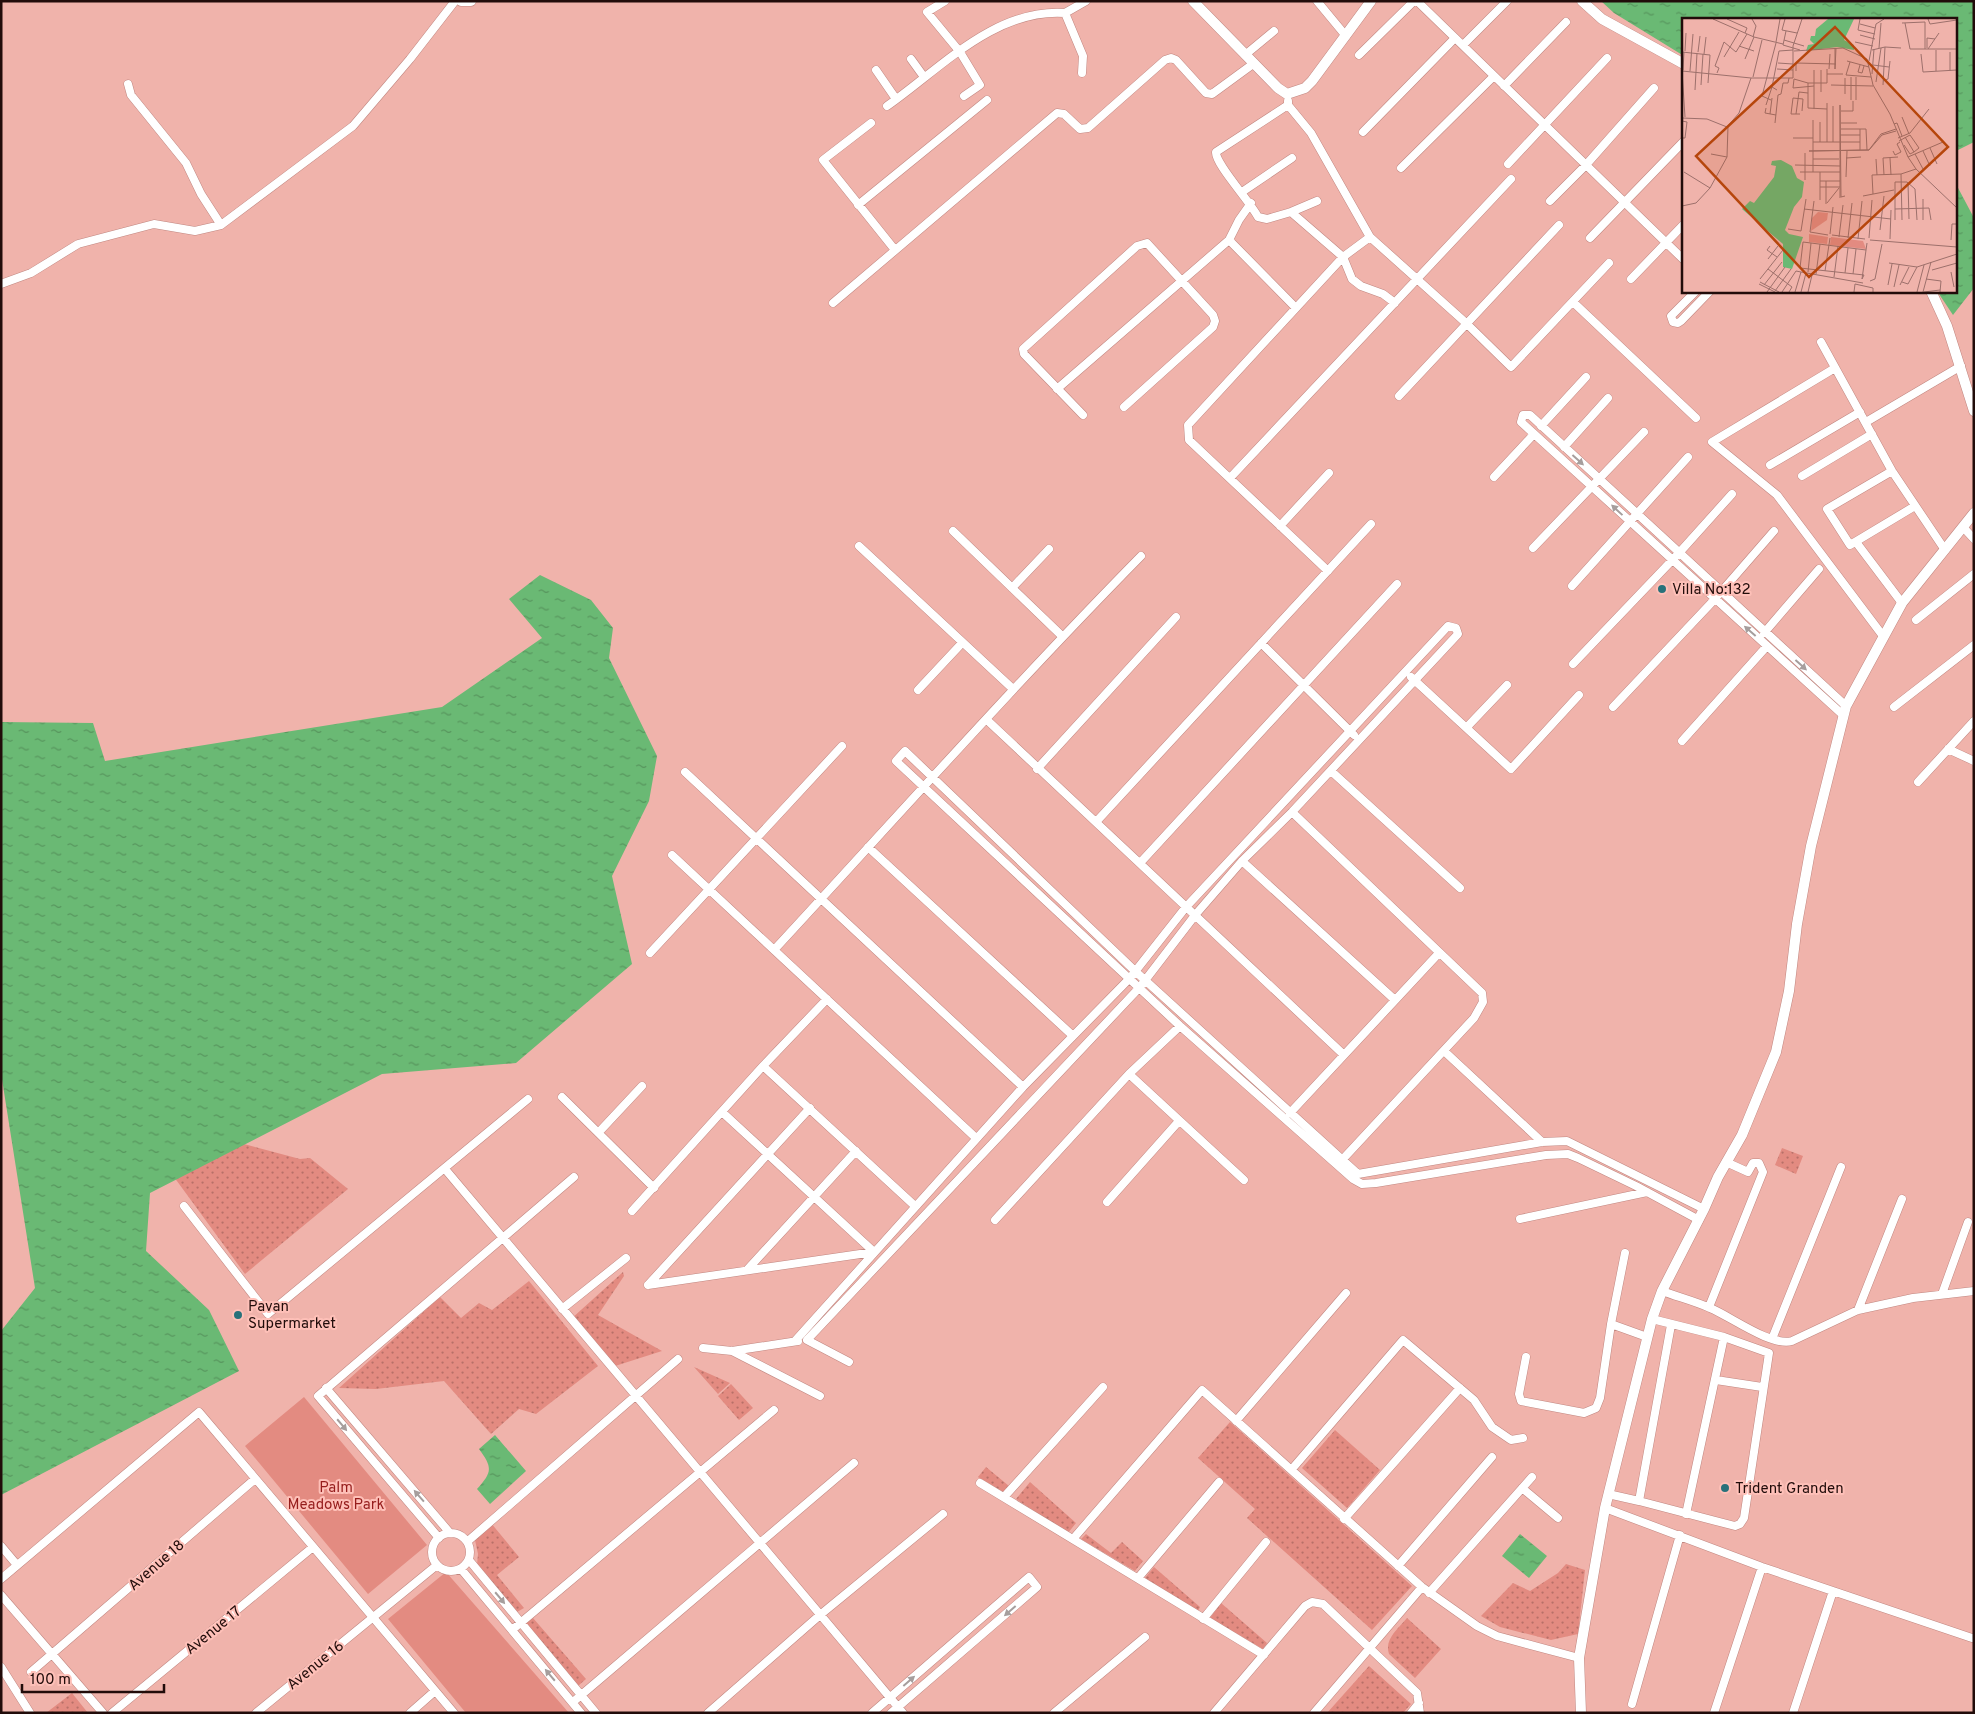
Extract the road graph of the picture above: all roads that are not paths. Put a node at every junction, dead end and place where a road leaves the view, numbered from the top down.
1 (455, 1) edge
2 (461, 1) edge
3 (471, 1) edge
4 (945, 1) edge
5 (1086, 1) edge
6 (1193, 1) edge
7 (1317, 1) edge
8 (1371, 1) edge
9 (1415, 1) edge
10 (1507, 1) edge
11 (1582, 1) edge
12 (1065, 13) junction
13 (1566, 22) dead end
14 (1274, 32) dead end
15 (1346, 36) junction
16 (1455, 38) junction
17 (1463, 45) junction
18 (960, 52) junction
19 (1245, 55) junction
20 (1360, 55) dead end
21 (1607, 58) dead end
22 (911, 59) dead end
23 (1682, 63) edge
24 (1253, 64) junction
25 (876, 70) dead end
26 (1082, 73) dead end
27 (1494, 76) junction
28 (924, 77) junction
29 (128, 84) dead end
30 (1504, 86) junction
31 (1654, 88) dead end
32 (1287, 94) junction
33 (964, 96) dead end
34 (896, 99) junction
35 (987, 100) dead end
36 (1288, 105) junction
37 (887, 106) dead end
38 (871, 122) dead end
39 (1545, 126) junction
40 (1363, 132) dead end
41 (1682, 143) edge
42 (1292, 158) dead end
43 (1508, 164) dead end
44 (1586, 166) junction
45 (1401, 168) dead end
46 (1511, 179) dead end
47 (1242, 192) junction
48 (1550, 201) dead end
49 (1317, 202) dead end
50 (1251, 203) junction
51 (1625, 203) junction
52 (858, 205) junction
53 (1291, 212) junction
54 (1558, 224) dead end
55 (222, 225) junction
56 (1682, 226) edge
57 (1370, 237) junction
58 (1590, 238) dead end
59 (1229, 240) junction
60 (1666, 242) junction
61 (895, 250) junction
62 (1343, 257) junction
63 (1682, 258) edge
64 (1609, 262) dead end
65 (1631, 278) dead end
66 (1182, 280) junction
67 (1416, 280) junction
68 (1, 284) edge
69 (1695, 292) edge
70 (1709, 292) edge
71 (1931, 292) edge
72 (1395, 302) junction
73 (1573, 302) junction
74 (833, 303) dead end
75 (1296, 308) junction
76 (1466, 323) junction
77 (1821, 342) dead end
78 (1961, 366) junction
79 (1835, 368) junction
80 (1586, 377) dead end
81 (1058, 389) junction
82 (1399, 396) dead end
83 (1608, 398) dead end
84 (1124, 407) dead end
85 (1974, 410) edge
86 (1860, 412) junction
87 (1083, 415) dead end
88 (1696, 418) dead end
89 (1866, 422) junction
90 (1541, 426) junction
91 (1644, 432) dead end
92 (1534, 434) junction
93 (1872, 434) junction
94 (1564, 447) junction
95 (1688, 458) dead end
96 (1770, 465) dead end
97 (1892, 471) junction
98 (1329, 473) dead end
99 (1802, 476) dead end
100 (1494, 477) dead end
101 (1230, 478) junction
102 (1600, 479) junction
103 (1592, 486) junction
104 (1732, 494) dead end
105 (1915, 506) junction
106 (1974, 513) edge
107 (1637, 515) junction
108 (1631, 523) junction
109 (1371, 524) dead end
110 (1280, 526) junction
111 (1963, 527) junction
112 (953, 531) dead end
113 (1774, 531) dead end
114 (1974, 539) edge
115 (1856, 542) junction
116 (859, 546) dead end
117 (1533, 548) dead end
118 (1049, 549) dead end
119 (1945, 550) junction
120 (1679, 554) junction
121 (1141, 556) dead end
122 (1672, 561) junction
123 (1819, 569) dead end
124 (1328, 571) junction
125 (1974, 574) edge
126 (1397, 584) dead end
127 (1572, 586) dead end
128 (1012, 588) junction
129 (1721, 592) junction
130 (1714, 600) junction
131 (1902, 603) junction
132 (1176, 617) dead end
133 (1916, 620) dead end
134 (1764, 633) junction
135 (1062, 636) junction
136 (1883, 636) junction
137 (962, 643) junction
138 (1261, 643) junction
139 (1974, 645) edge
140 (1767, 646) junction
141 (1573, 664) dead end
142 (1406, 672) junction
143 (1413, 680) junction
144 (1507, 685) dead end
145 (1305, 687) junction
146 (1013, 689) junction
147 (918, 690) dead end
148 (1579, 695) dead end
149 (1613, 707) dead end
150 (1894, 708) dead end
151 (1845, 710) junction
152 (987, 720) junction
153 (1974, 721) edge
154 (1467, 727) junction
155 (1351, 732) junction
156 (1359, 740) junction
157 (1682, 741) dead end
158 (842, 746) dead end
159 (1948, 749) junction
160 (1974, 761) edge
161 (1037, 769) junction
162 (1331, 770) junction
163 (685, 772) dead end
164 (932, 776) junction
165 (1918, 782) dead end
166 (922, 786) junction
167 (1292, 812) junction
168 (1096, 822) junction
169 (756, 838) junction
170 (868, 847) junction
171 (672, 855) dead end
172 (1242, 861) junction
173 (1140, 863) junction
174 (1460, 888) dead end
175 (709, 890) junction
176 (821, 899) junction
177 (1186, 907) junction
178 (1196, 914) junction
179 (774, 950) junction
180 (650, 953) dead end
181 (1439, 953) junction
182 (1135, 970) junction
183 (1130, 978) junction
184 (1142, 983) junction
185 (828, 999) junction
186 (1395, 1000) junction
187 (1180, 1026) junction
188 (1072, 1035) junction
189 (1444, 1051) junction
190 (1344, 1055) junction
191 (763, 1066) junction
192 (1128, 1074) junction
193 (642, 1086) dead end
194 (1022, 1087) junction
195 (562, 1097) dead end
196 (528, 1099) dead end
197 (810, 1108) junction
198 (722, 1112) junction
199 (1290, 1113) junction
200 (1179, 1121) junction
201 (599, 1132) junction
202 (976, 1138) junction
203 (1542, 1142) junction
204 (856, 1151) junction
205 (768, 1154) junction
206 (1342, 1160) junction
207 (1726, 1162) junction
208 (1841, 1167) dead end
209 (445, 1168) junction
210 (574, 1177) dead end
211 (1244, 1180) dead end
212 (654, 1188) junction
213 (1647, 1192) junction
214 (814, 1197) junction
215 (1902, 1199) dead end
216 (1106, 1202) dead end
217 (184, 1206) dead end
218 (915, 1206) junction
219 (1704, 1209) junction
220 (632, 1211) dead end
221 (1520, 1219) dead end
222 (995, 1220) dead end
223 (1699, 1220) junction
224 (1968, 1222) dead end
225 (503, 1238) junction
226 (874, 1252) junction
227 (1625, 1253) dead end
228 (626, 1258) dead end
229 (747, 1270) junction
230 (1974, 1291) edge
231 (1662, 1292) junction
232 (1346, 1293) dead end
233 (1942, 1294) junction
234 (1710, 1308) junction
235 (562, 1309) junction
236 (1858, 1310) junction
237 (1652, 1319) junction
238 (1611, 1324) junction
239 (1671, 1325) junction
240 (1647, 1337) junction
241 (1724, 1337) junction
242 (1772, 1339) junction
243 (807, 1340) junction
244 (795, 1341) junction
245 (703, 1348) dead end
246 (732, 1351) junction
247 (1526, 1357) dead end
248 (678, 1359) dead end
249 (849, 1362) dead end
250 (1716, 1380) junction
251 (1762, 1387) junction
252 (326, 1388) junction
253 (1104, 1388) dead end
254 (1460, 1388) junction
255 (636, 1395) junction
256 (820, 1396) dead end
257 (774, 1410) dead end
258 (1236, 1421) junction
259 (1523, 1438) dead end
260 (1492, 1457) dead end
261 (854, 1463) dead end
262 (1292, 1469) junction
263 (700, 1472) junction
264 (1532, 1477) dead end
265 (255, 1479) junction
266 (1219, 1482) dead end
267 (980, 1483) dead end
268 (1522, 1488) junction
269 (1608, 1494) junction
270 (1004, 1497) junction
271 (1639, 1501) junction
272 (1605, 1508) junction
273 (942, 1514) dead end
274 (1686, 1514) junction
275 (1558, 1518) dead end
276 (1344, 1519) junction
277 (450, 1533) junction
278 (1680, 1534) junction
279 (438, 1538) junction
280 (1073, 1539) junction
281 (468, 1541) junction
282 (759, 1542) junction
283 (1266, 1542) dead end
284 (1, 1546) edge
285 (313, 1547) junction
286 (469, 1560) junction
287 (437, 1565) junction
288 (17, 1566) junction
289 (1398, 1566) junction
290 (1762, 1567) junction
291 (461, 1569) junction
292 (1138, 1578) junction
293 (1, 1579) edge
294 (1422, 1587) junction
295 (1833, 1590) junction
296 (1430, 1593) junction
297 (1, 1594) edge
298 (820, 1614) junction
299 (373, 1618) junction
300 (1203, 1618) junction
301 (520, 1623) junction
302 (512, 1630) junction
303 (1145, 1637) dead end
304 (1972, 1638) dead end
305 (1370, 1648) junction
306 (54, 1653) junction
307 (1264, 1655) junction
308 (1579, 1658) junction
309 (1, 1668) edge
310 (31, 1672) dead end
311 (435, 1691) junction
312 (580, 1694) junction
313 (890, 1697) junction
314 (572, 1702) junction
315 (1419, 1703) junction
316 (1632, 1704) dead end
317 (900, 1710) edge
318 (1057, 1712) edge
319 (30, 1713) edge
320 (103, 1713) edge
321 (112, 1713) edge
322 (256, 1713) edge
323 (410, 1713) edge
324 (454, 1713) edge
325 (581, 1713) edge
326 (596, 1713) edge
327 (708, 1713) edge
328 (872, 1713) edge
329 (891, 1713) edge
330 (1214, 1713) edge
331 (1314, 1713) edge
332 (1411, 1713) edge
333 (1420, 1713) edge
334 (1581, 1713) edge
335 (1714, 1713) edge
336 (1794, 1713) edge

1 - 55 street
2 - 3 main road
4 - 18 street
5 - 12 street
6 - 19 main road
7 - 15 street
8 - 15 main road
9 - 16 street
9 - 20 street
10 - 17 street
11 - 23 main road
12 - 18 street
12 - 26 street
13 - 30 street
14 - 19 street
15 - 32 main road
16 - 17 street
16 - 40 street
17 - 27 street
18 - 28 street
18 - 33 street
19 - 24 main road
21 - 39 street
22 - 28 street
24 - 32 main road
24 - 61 street
25 - 34 street
27 - 30 street
27 - 45 street
28 - 34 street
29 - 55 street
30 - 39 street
31 - 44 street
32 - 36 street
34 - 37 street
35 - 52 street
36 - 47 street
36 - 57 street
38 - 52 street
39 - 43 street
39 - 44 street
41 - 51 street
42 - 47 street
44 - 48 street
44 - 51 street
46 - 67 street
47 - 50 street
49 - 53 street
50 - 53 street
50 - 59 street
51 - 58 street
51 - 60 street
52 - 61 street
53 - 62 street
54 - 76 street
55 - 68 street
56 - 60 street
57 - 62 street
57 - 67 street
59 - 66 street
59 - 75 street
60 - 63 street
60 - 65 street
61 - 74 street
62 - 72 street
62 - 75 street
64 - 73 street
66 - 81 street
66 - 81 street
66 - 84 street
67 - 72 street
67 - 76 street
69 - 70 street
71 - 78 main road
72 - 101 street
73 - 76 street
73 - 88 street
75 - 101 street
76 - 82 street
77 - 79 street
78 - 85 main road
78 - 89 street
79 - 86 street
79 - 136 street
80 - 90 street
81 - 87 street
83 - 94 street
86 - 89 street
86 - 96 street
89 - 93 street
90 - 92 street
90 - 94 street
91 - 102 street
92 - 100 street
92 - 103 street
93 - 97 street
93 - 99 street
94 -> 102 street
95 - 107 street
97 - 105 street
97 - 115 street
98 - 110 street
101 - 110 street
102 - 103 street
102 - 107 street
108 -> 103 street
103 - 117 street
104 - 120 street
105 - 115 street
105 - 119 street
106 - 111 main road
107 - 108 street
107 - 120 street
108 - 122 street
108 - 127 street
109 - 124 street
110 - 124 street
111 - 114 street
111 - 119 main road
112 - 128 street
113 - 129 street
115 - 131 street
116 - 137 street
118 - 128 street
119 - 131 main road
120 - 122 street
120 - 129 street
121 - 135 street
122 - 130 street
122 - 141 street
123 - 134 street
124 - 138 street
125 - 133 street
126 - 145 street
128 - 135 street
129 - 130 street
129 - 134 street
140 -> 130 street
130 - 149 street
131 - 136 main road
132 - 161 street
134 -> 151 street
135 - 146 street
136 - 151 main road
137 - 146 street
137 - 147 street
138 - 145 street
138 - 168 street
139 - 150 street
140 - 151 street
140 - 157 street
142 - 143 street
142 - 143 street
142 - 155 street
143 - 154 street
143 - 156 street
144 - 154 street
145 - 155 street
145 - 173 street
146 - 152 street
148 - 154 street
151 - 207 main road
152 - 161 street
152 - 164 street
153 - 159 street
155 - 156 street
155 - 177 street
156 - 162 street
158 - 169 street
159 - 160 street
159 - 165 street
161 - 168 street
162 - 167 street
162 - 174 street
163 - 169 street
164 - 166 street
164 - 166 street
164 - 182 street
166 - 170 street
166 - 183 street
167 - 172 street
167 - 181 street
168 - 173 street
169 - 175 street
169 - 176 street
170 - 176 street
170 - 188 street
171 - 175 street
172 - 178 street
172 - 186 street
173 - 177 street
175 - 179 street
175 - 180 street
176 - 179 street
176 - 194 street
177 - 178 street
177 - 182 street
178 - 184 street
178 - 190 street
179 - 185 street
181 - 186 street
181 - 189 street
182 - 183 street
182 - 184 street
183 - 184 street
183 - 188 street
184 - 187 street
184 - 199 street
184 - 243 street
185 - 191 street
185 - 202 street
186 - 190 street
187 - 192 street
187 - 213 street
188 - 194 street
189 - 203 street
189 - 206 street
190 - 199 street
191 - 197 street
191 - 198 street
192 - 200 street
192 - 222 street
193 - 201 street
194 - 202 street
195 - 201 street
196 - 209 street
197 - 204 street
197 - 205 street
198 - 205 street
198 - 212 street
199 - 206 street
200 - 211 street
200 - 216 street
201 - 212 street
202 - 218 street
203 - 206 street
203 - 219 street
204 - 214 street
204 - 218 street
205 - 214 street
205 - 229 street
207 - 219 main road
207 - 234 street
208 - 242 street
209 - 217 street
209 - 225 street
210 - 225 street
212 - 220 street
213 - 221 street
213 - 223 street
214 - 226 street
214 - 229 street
215 - 236 street
218 - 226 street
219 - 223 main road
223 - 231 main road
224 - 233 street
225 - 235 street
225 - 252 street
226 - 229 street
226 - 244 street
227 - 238 street
228 - 235 street
230 - 233 street
231 - 234 street
231 - 237 main road
232 - 258 street
233 - 236 street
234 - 242 street
235 - 255 street
236 - 242 street
237 - 239 street
237 - 240 main road
238 - 240 street
238 - 247 street
239 - 241 street
239 - 271 street
240 - 269 main road
241 - 250 street
241 - 251 street
243 - 244 street
243 - 249 street
244 - 246 street
245 - 246 street
246 - 256 street
248 - 255 street
250 - 251 street
250 - 274 street
251 - 274 street
277 -> 252 street
252 -> 279 street
253 - 270 street
254 - 259 street
254 - 262 street
254 - 276 street
255 - 263 street
255 - 281 street
257 - 263 street
258 - 262 street
258 - 280 street
260 - 289 street
261 - 282 street
262 - 276 street
263 - 282 street
263 - 301 street
264 - 268 street
265 - 285 street
265 - 288 street
265 - 306 street, Avenue 18
266 - 292 street
267 - 270 street
268 - 275 street
268 - 296 street
269 - 271 street
269 - 272 main road
270 - 280 street
271 - 274 street
272 - 278 street
272 - 308 main road
273 - 298 street
276 - 289 street
277 - 279 street
277 - 281 street
278 - 290 street
278 - 316 street
279 - 287 street
280 - 292 street
281 - 286 street
282 - 298 street
282 - 312 street
283 - 300 street
284 - 288 street
285 - 299 street
285 - 321 street, Avenue 17
286 - 291 street
286 -> 301 street
287 - 291 street
287 - 299 street, Avenue 16
288 - 293 street
289 - 294 street
290 - 295 street
290 - 335 street
291 - 302 street
292 - 300 street
294 - 296 street
294 - 305 street
295 - 304 street
295 - 336 street
296 - 308 street
297 - 306 street
298 - 313 street
298 - 327 street
299 - 311 street
299 - 322 street, Avenue 16
300 - 307 street
301 - 302 street
301 - 312 street
314 -> 302 street
303 - 318 street
305 - 307 street
305 - 315 street
305 - 331 street
306 - 310 street, Avenue 18
306 - 320 street
307 - 330 street
308 - 334 main road
309 - 319 street
311 - 323 street
311 - 324 street
312 - 314 street
312 - 326 street
313 - 317 street
313 -> 317 street
313 - 328 street
314 - 325 street
315 - 332 street
315 - 333 street
317 - 329 street

